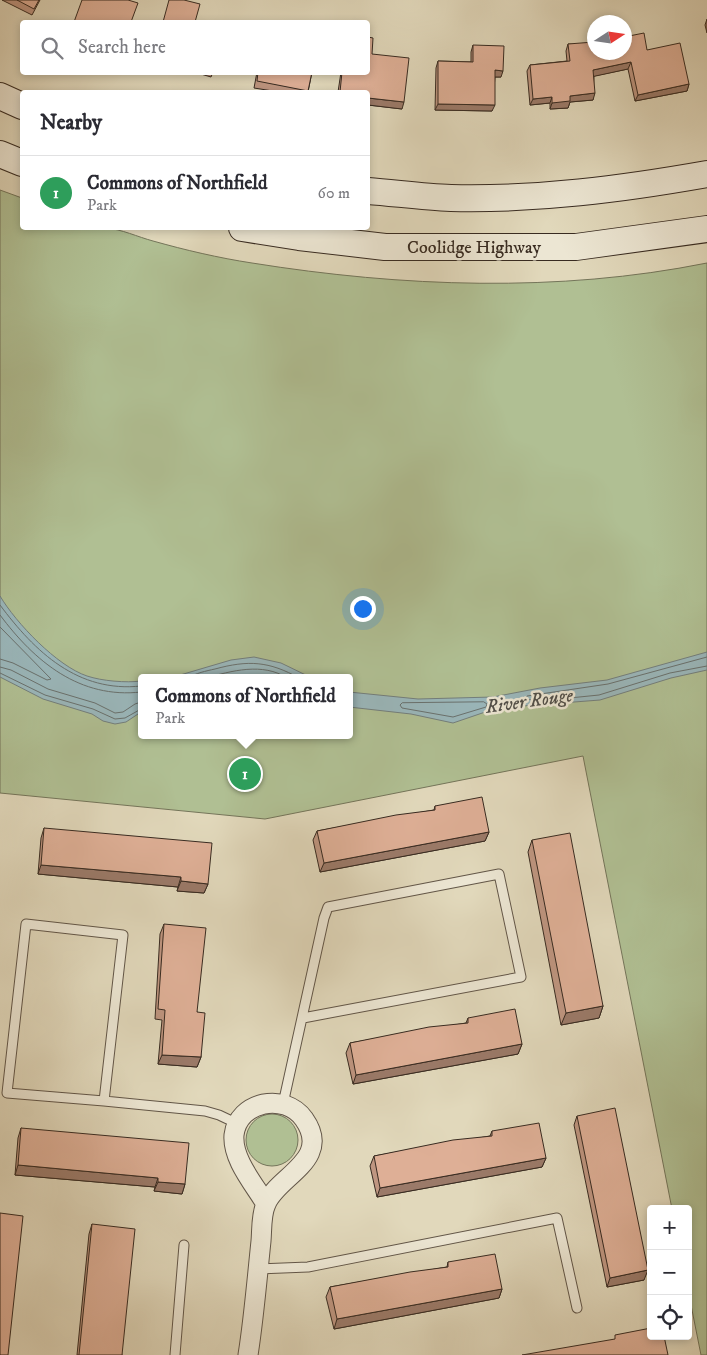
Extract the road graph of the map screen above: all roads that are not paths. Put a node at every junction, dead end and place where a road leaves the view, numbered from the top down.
1 (0, 96) edge
2 (20, 105) edge
3 (0, 154) edge
4 (20, 162) edge
5 (707, 174) edge
6 (370, 191) edge
7 (707, 229) edge
8 (255, 230) edge
9 (302, 1018) junction
10 (104, 1101) junction
11 (283, 1104) junction
12 (238, 1124) junction
13 (266, 1204) junction
14 (184, 1245) dead end
15 (258, 1269) junction
16 (577, 1308) dead end
17 (175, 1355) edge
18 (248, 1355) edge

1 - 2 main road
3 - 4 main road
5 - 6 main road
7 - 8 main road, Coolidge Highway
9 - 9 lane
9 - 11 lane
10 - 10 lane
10 - 12 lane
11 - 12 street
11 - 13 street
12 - 13 street
13 - 15 street
14 - 17 lane
15 - 16 lane
15 - 18 street

